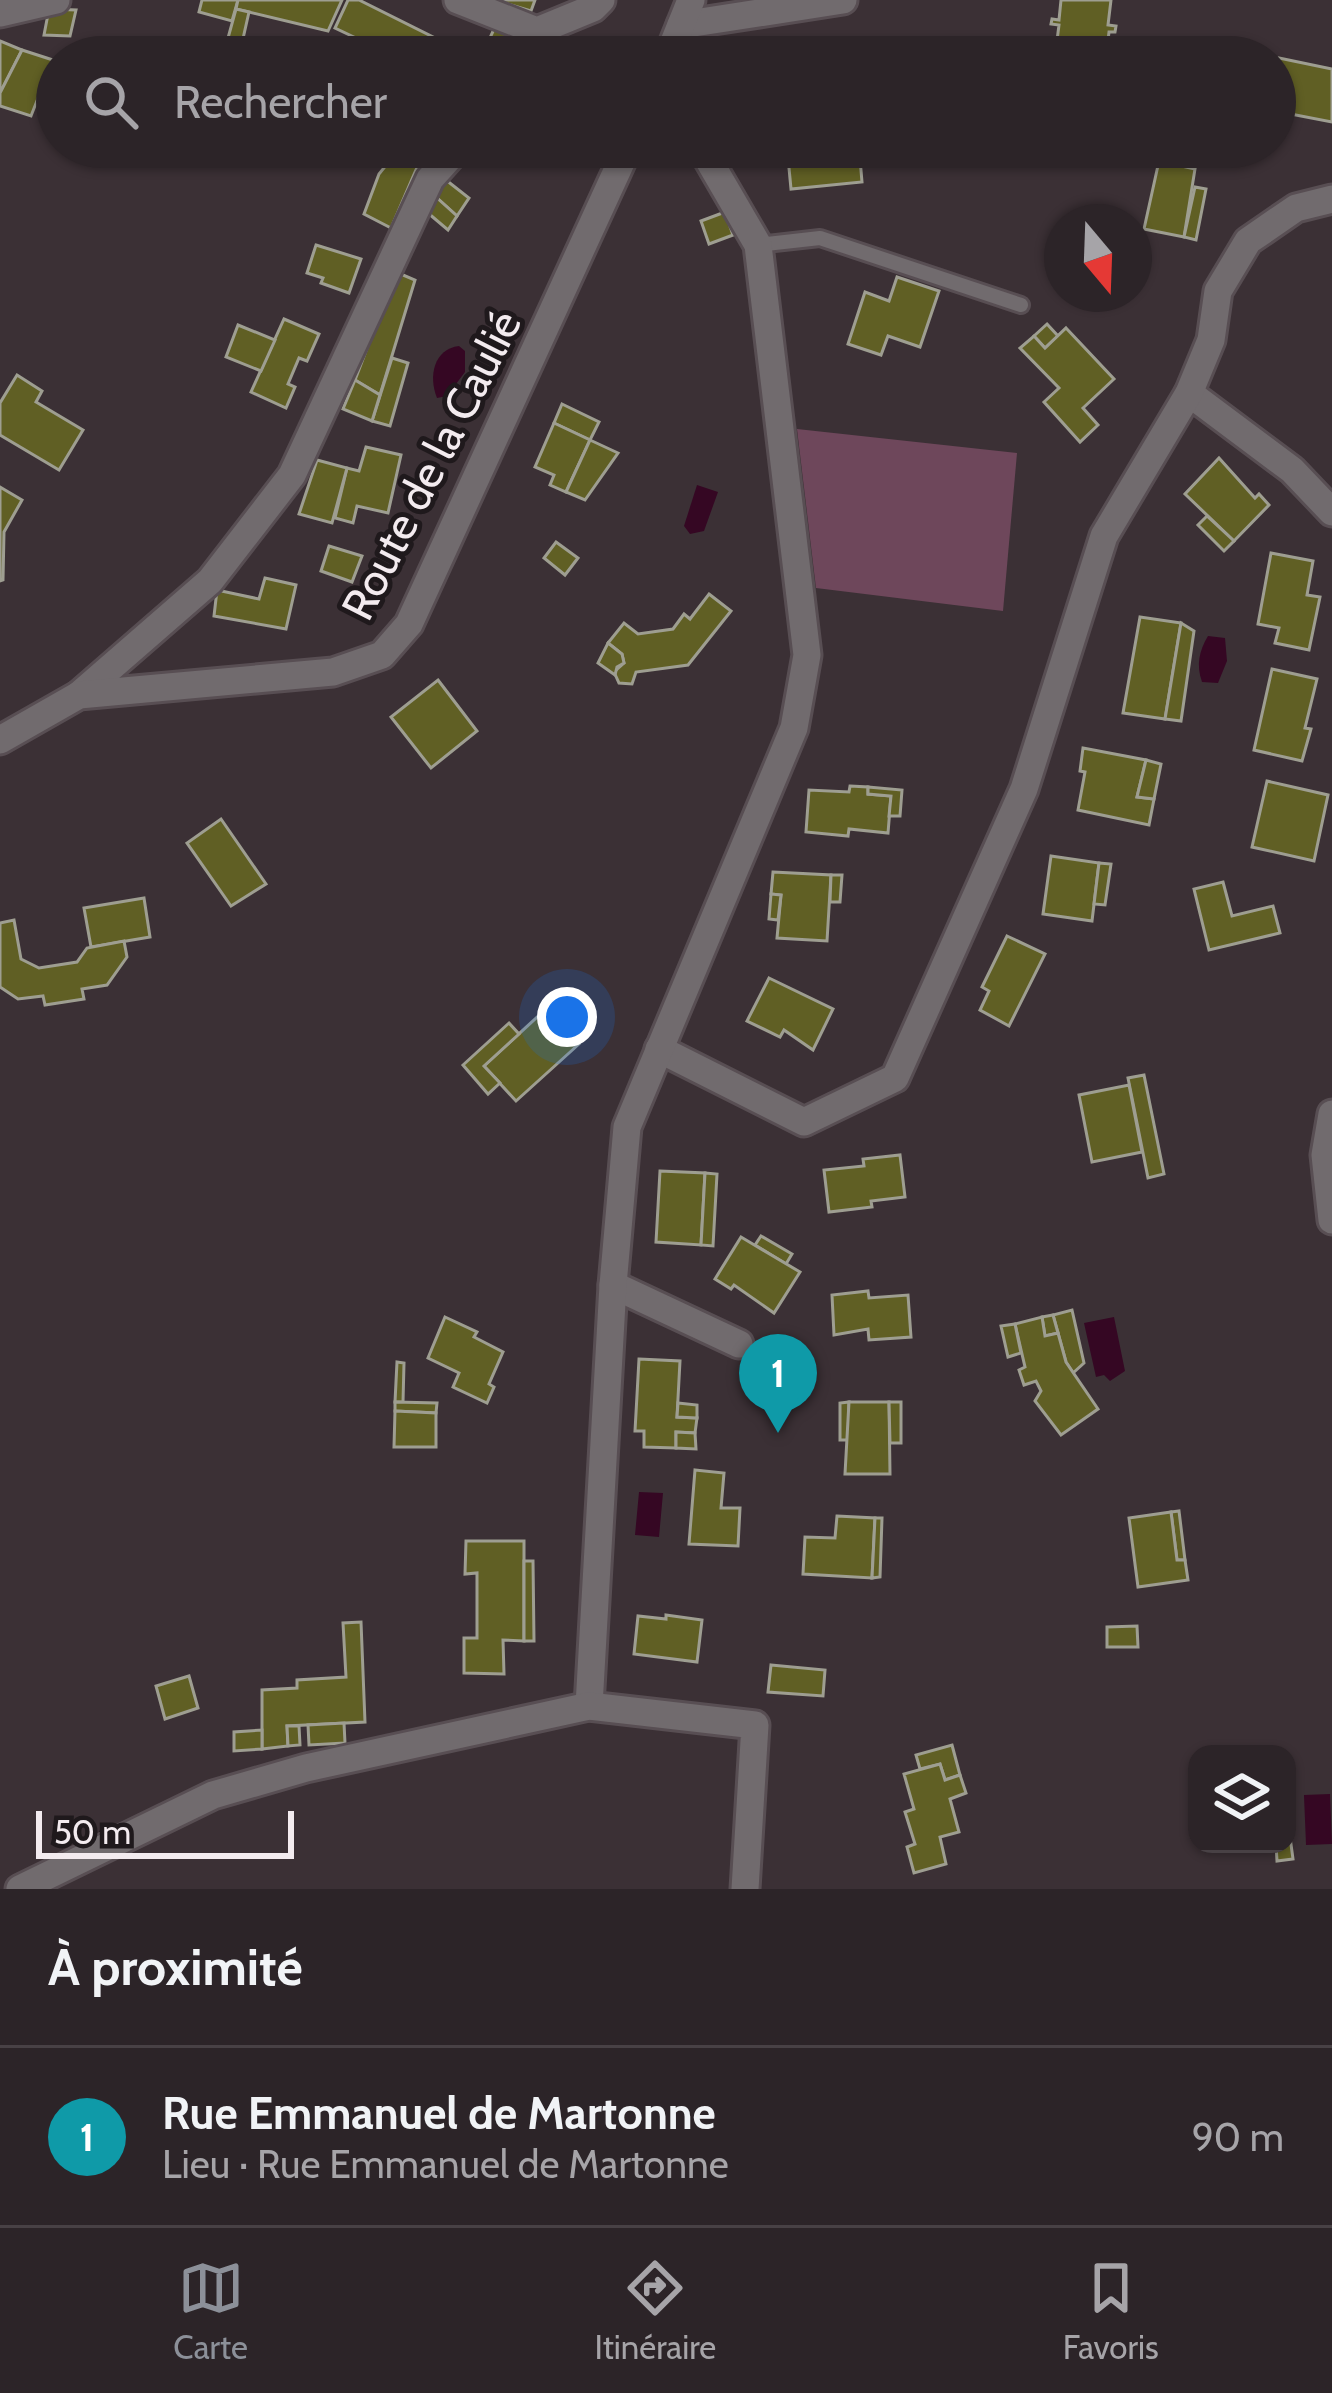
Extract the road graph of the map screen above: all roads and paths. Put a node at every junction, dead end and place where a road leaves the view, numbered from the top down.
1 (56, 0) edge
2 (458, 0) edge
3 (601, 0) edge
4 (843, 0) edge
5 (686, 12) edge
6 (0, 14) edge
7 (537, 31) junction
8 (534, 36) edge
9 (440, 168) edge
10 (618, 168) edge
11 (713, 168) edge
12 (1332, 200) edge
13 (758, 245) junction
14 (1022, 305) dead end
15 (1189, 393) junction
16 (1332, 512) edge
17 (79, 695) junction
18 (0, 740) edge
19 (659, 1049) junction
20 (1332, 1114) edge
21 (1332, 1220) edge
22 (613, 1286) junction
23 (739, 1344) dead end
24 (589, 1706) junction
25 (20, 1889) edge
26 (745, 1889) edge

1 - 6 street
2 - 7 street
3 - 7 street
4 - 5 street
7 - 8 street
9 - 17 street
10 - 17 street, Route de la Caulié
11 - 13 street
12 - 15 street
13 - 14 lane
13 - 19 street
15 - 16 street
15 - 19 street
17 - 18 street, Route de la Caulié
19 - 22 street
20 - 21 street
22 - 23 street
22 - 24 street
24 - 25 street
24 - 26 street

